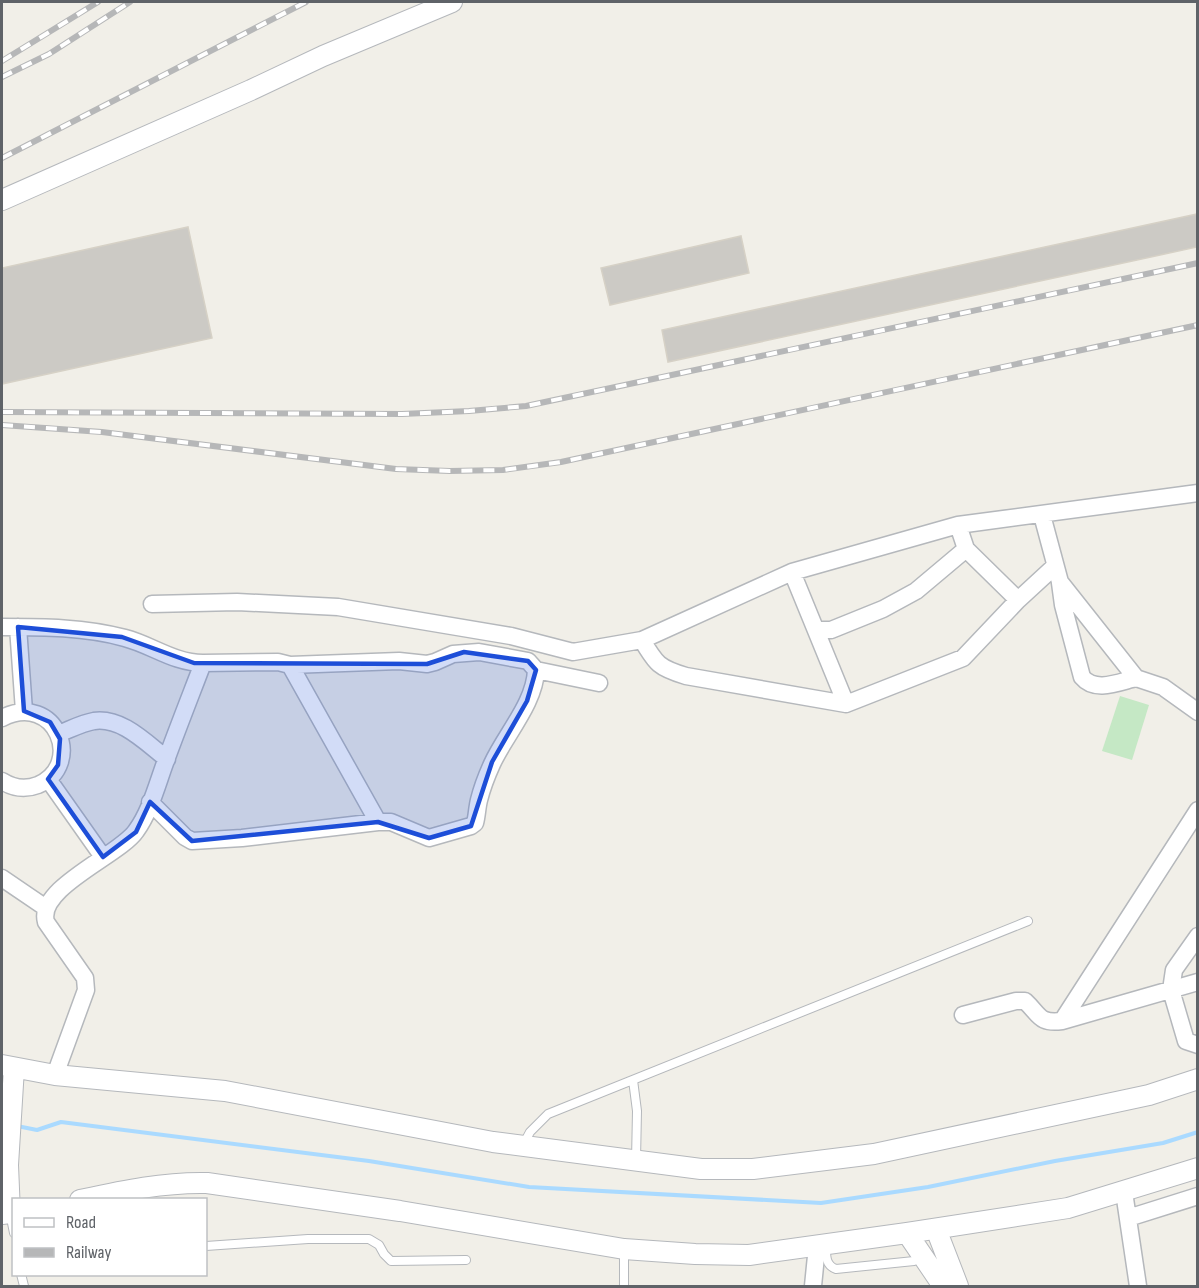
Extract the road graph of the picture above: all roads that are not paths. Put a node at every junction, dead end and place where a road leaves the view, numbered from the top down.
1 (452, 2) edge
2 (2, 200) edge
3 (1197, 493) edge
4 (1042, 515) junction
5 (958, 525) junction
6 (966, 549) junction
7 (792, 572) junction
8 (1058, 574) junction
9 (1018, 600) junction
10 (152, 604) dead end
11 (10, 627) edge
12 (816, 630) junction
13 (642, 640) junction
14 (203, 663) junction
15 (290, 665) junction
16 (536, 670) junction
17 (1136, 678) junction
18 (599, 682) dead end
19 (846, 704) junction
20 (24, 711) junction
21 (1197, 712) edge
22 (2, 718) edge
23 (58, 734) junction
24 (167, 759) junction
25 (48, 779) junction
26 (2, 783) edge
27 (150, 802) junction
28 (1197, 810) edge
29 (378, 822) junction
30 (103, 857) junction
31 (2, 878) edge
32 (46, 908) junction
33 (1028, 921) dead end
34 (1197, 936) edge
35 (1197, 982) edge
36 (1171, 990) junction
37 (963, 1015) dead end
38 (1062, 1021) junction
39 (1197, 1045) edge
40 (8, 1067) edge
41 (55, 1075) junction
42 (1197, 1079) edge
43 (633, 1080) junction
44 (523, 1145) junction
45 (636, 1161) junction
46 (1197, 1168) edge
47 (1124, 1192) junction
48 (1197, 1196) edge
49 (90, 1198) edge
50 (7, 1207) edge
51 (1128, 1218) junction
52 (12, 1226) edge
53 (936, 1229) junction
54 (907, 1233) junction
55 (821, 1245) junction
56 (207, 1246) edge
57 (624, 1249) junction
58 (466, 1260) dead end
59 (914, 1261) dead end
60 (624, 1287) edge
61 (813, 1287) edge
62 (943, 1287) edge
63 (958, 1287) edge
64 (1138, 1287) edge

1 - 2 street
3 - 4 street
4 - 5 street
4 - 8 street
5 - 6 street
5 - 7 street
6 - 9 street
6 - 12 street
7 - 12 street
7 - 13 street
8 - 9 street
8 - 17 street
8 - 17 street
9 - 19 street
10 - 13 street
11 - 14 street
11 - 20 street
12 - 19 street
13 - 19 street
14 - 15 street
14 - 24 street
15 - 16 street
15 - 29 street
16 - 18 street
16 - 29 street
17 - 21 street
20 - 22 street
20 - 23 street
23 - 24 street
23 - 25 street
24 - 27 street
25 - 26 street
25 - 30 street
27 - 29 street
27 - 30 street
28 - 38 street
30 - 32 street
31 - 32 street
32 - 41 street
33 - 43 lane
34 - 36 street
35 - 36 street
36 - 38 street
36 - 39 street
37 - 38 street
40 - 41 street
40 - 50 street
41 - 44 street
42 - 45 street
43 - 44 lane
43 - 45 lane
44 - 45 street
46 - 47 street
47 - 51 street
47 - 53 street
48 - 51 street
49 - 57 street
50 - 52 lane
51 - 64 street
53 - 54 street
53 - 63 street
54 - 55 street
54 - 62 street
55 - 57 street
55 - 59 lane
55 - 61 street
56 - 58 lane
57 - 60 lane

